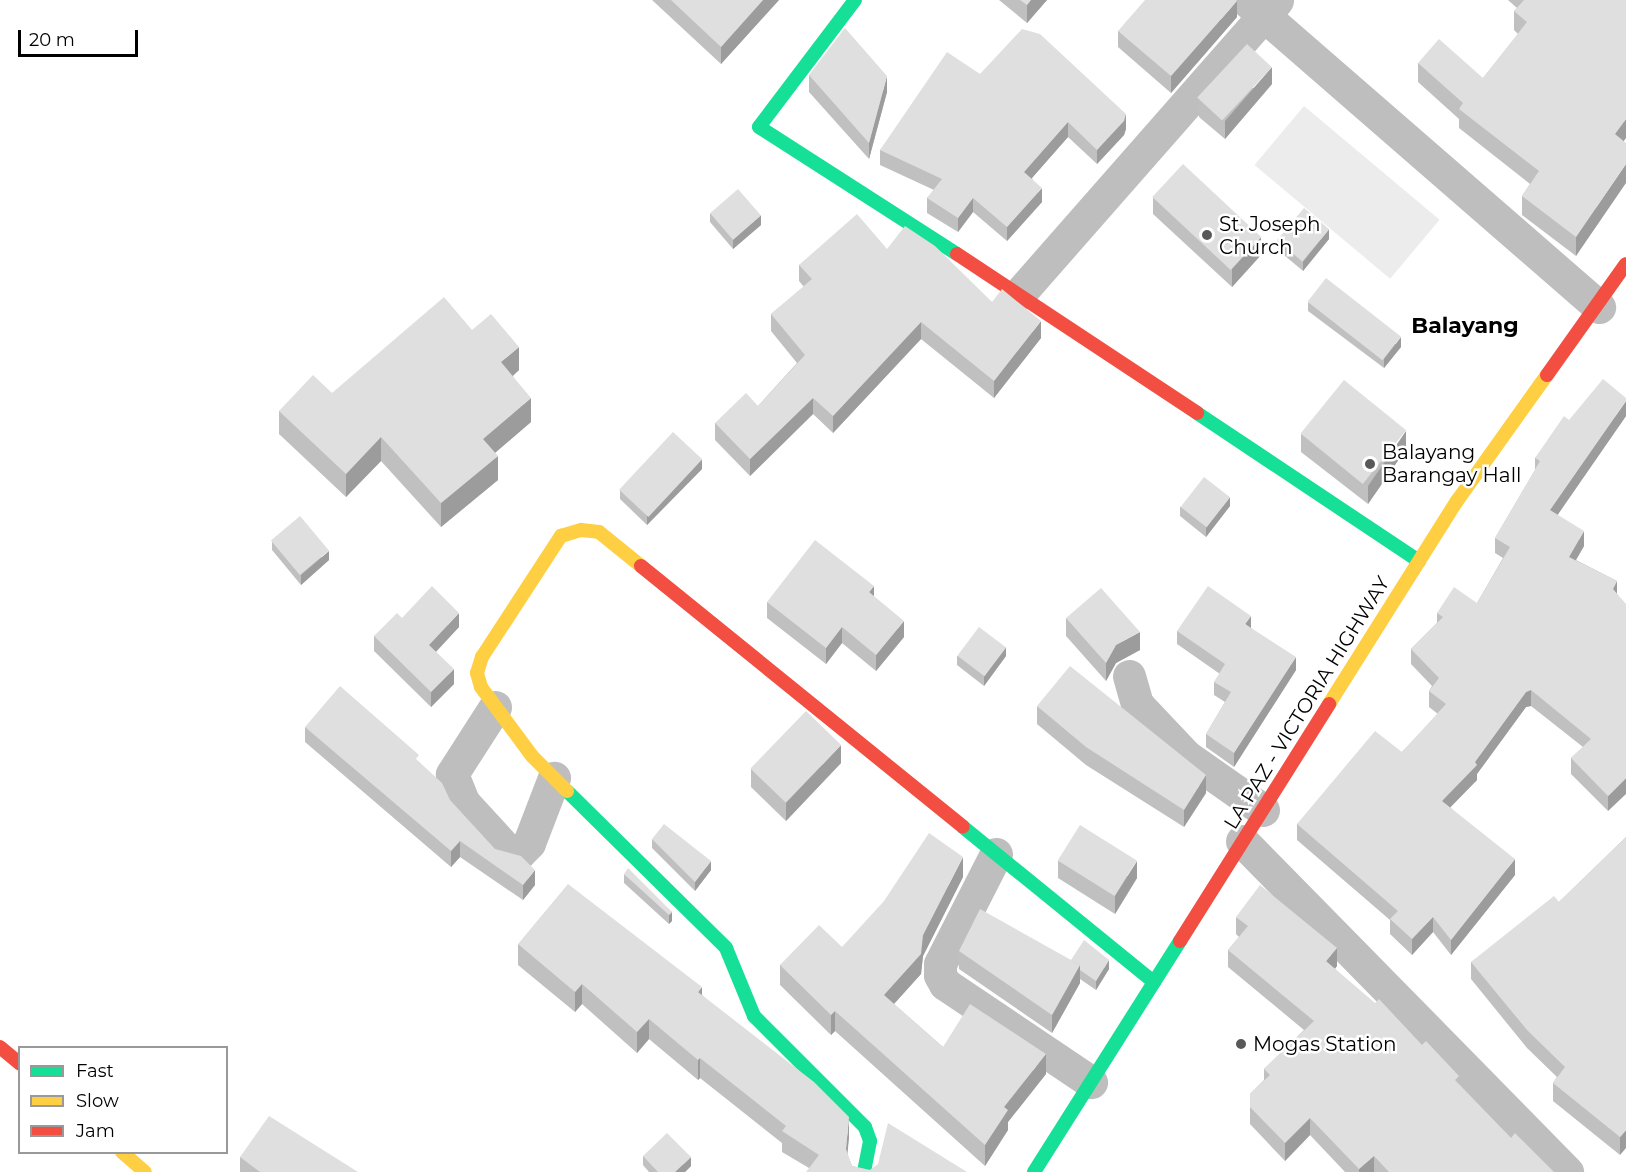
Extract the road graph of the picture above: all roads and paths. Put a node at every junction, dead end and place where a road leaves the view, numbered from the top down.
1 (854, 0) edge
2 (1263, 6) edge
3 (1626, 264) edge
4 (1019, 294) junction
5 (1599, 307) junction
6 (1419, 561) junction
7 (1129, 676) dead end
8 (495, 707) junction
9 (554, 777) junction
10 (1263, 810) junction
11 (1242, 842) junction
12 (996, 854) junction
13 (1154, 982) junction
14 (0, 1047) edge
15 (18, 1062) edge
16 (1091, 1082) junction
17 (124, 1154) edge
18 (144, 1172) edge
19 (864, 1172) edge
20 (1034, 1172) edge
21 (1567, 1172) edge

1 - 4 street
2 - 4 street
2 - 5 street
3 - 5 street, LA PAZ - VICTORIA HIGHWAY
4 - 6 street
5 - 6 street, LA PAZ - VICTORIA HIGHWAY
6 - 10 street, LA PAZ - VICTORIA HIGHWAY
7 - 10 street
8 - 9 street
8 - 9 street
8 - 12 street
9 - 19 street
10 - 11 street, LA PAZ - VICTORIA HIGHWAY
11 - 13 street, LA PAZ - VICTORIA HIGHWAY
11 - 21 street
12 - 13 street
12 - 16 street
13 - 16 street, LA PAZ - VICTORIA HIGHWAY
14 - 15 street
16 - 20 street, LA PAZ - VICTORIA HIGHWAY
17 - 18 street

